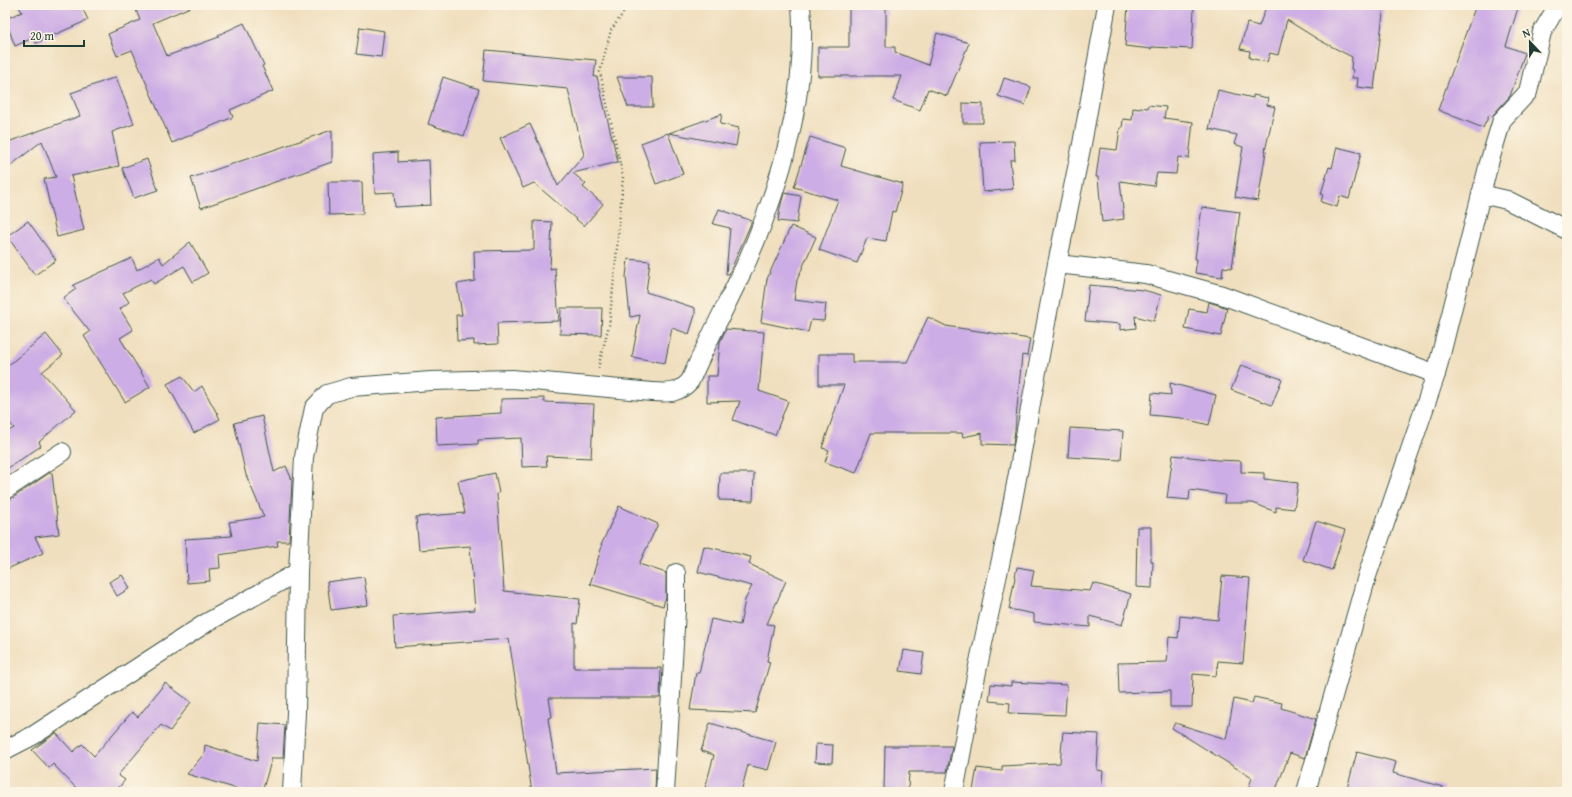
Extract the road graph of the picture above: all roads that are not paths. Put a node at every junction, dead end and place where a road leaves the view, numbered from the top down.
1 (801, 5) edge
2 (1107, 5) edge
3 (1558, 5) edge
4 (1481, 194) junction
5 (1567, 230) edge
6 (1057, 264) junction
7 (1436, 374) junction
8 (62, 452) dead end
9 (5, 490) edge
10 (298, 572) junction
11 (676, 573) dead end
12 (5, 750) edge
13 (292, 792) edge
14 (665, 792) edge
15 (954, 792) edge
16 (1306, 792) edge

1 - 10 street
2 - 6 street
3 - 4 street
4 - 5 street
4 - 7 street
6 - 7 street
6 - 15 street
7 - 16 street
8 - 9 street
10 - 12 street
10 - 13 street
11 - 14 street

